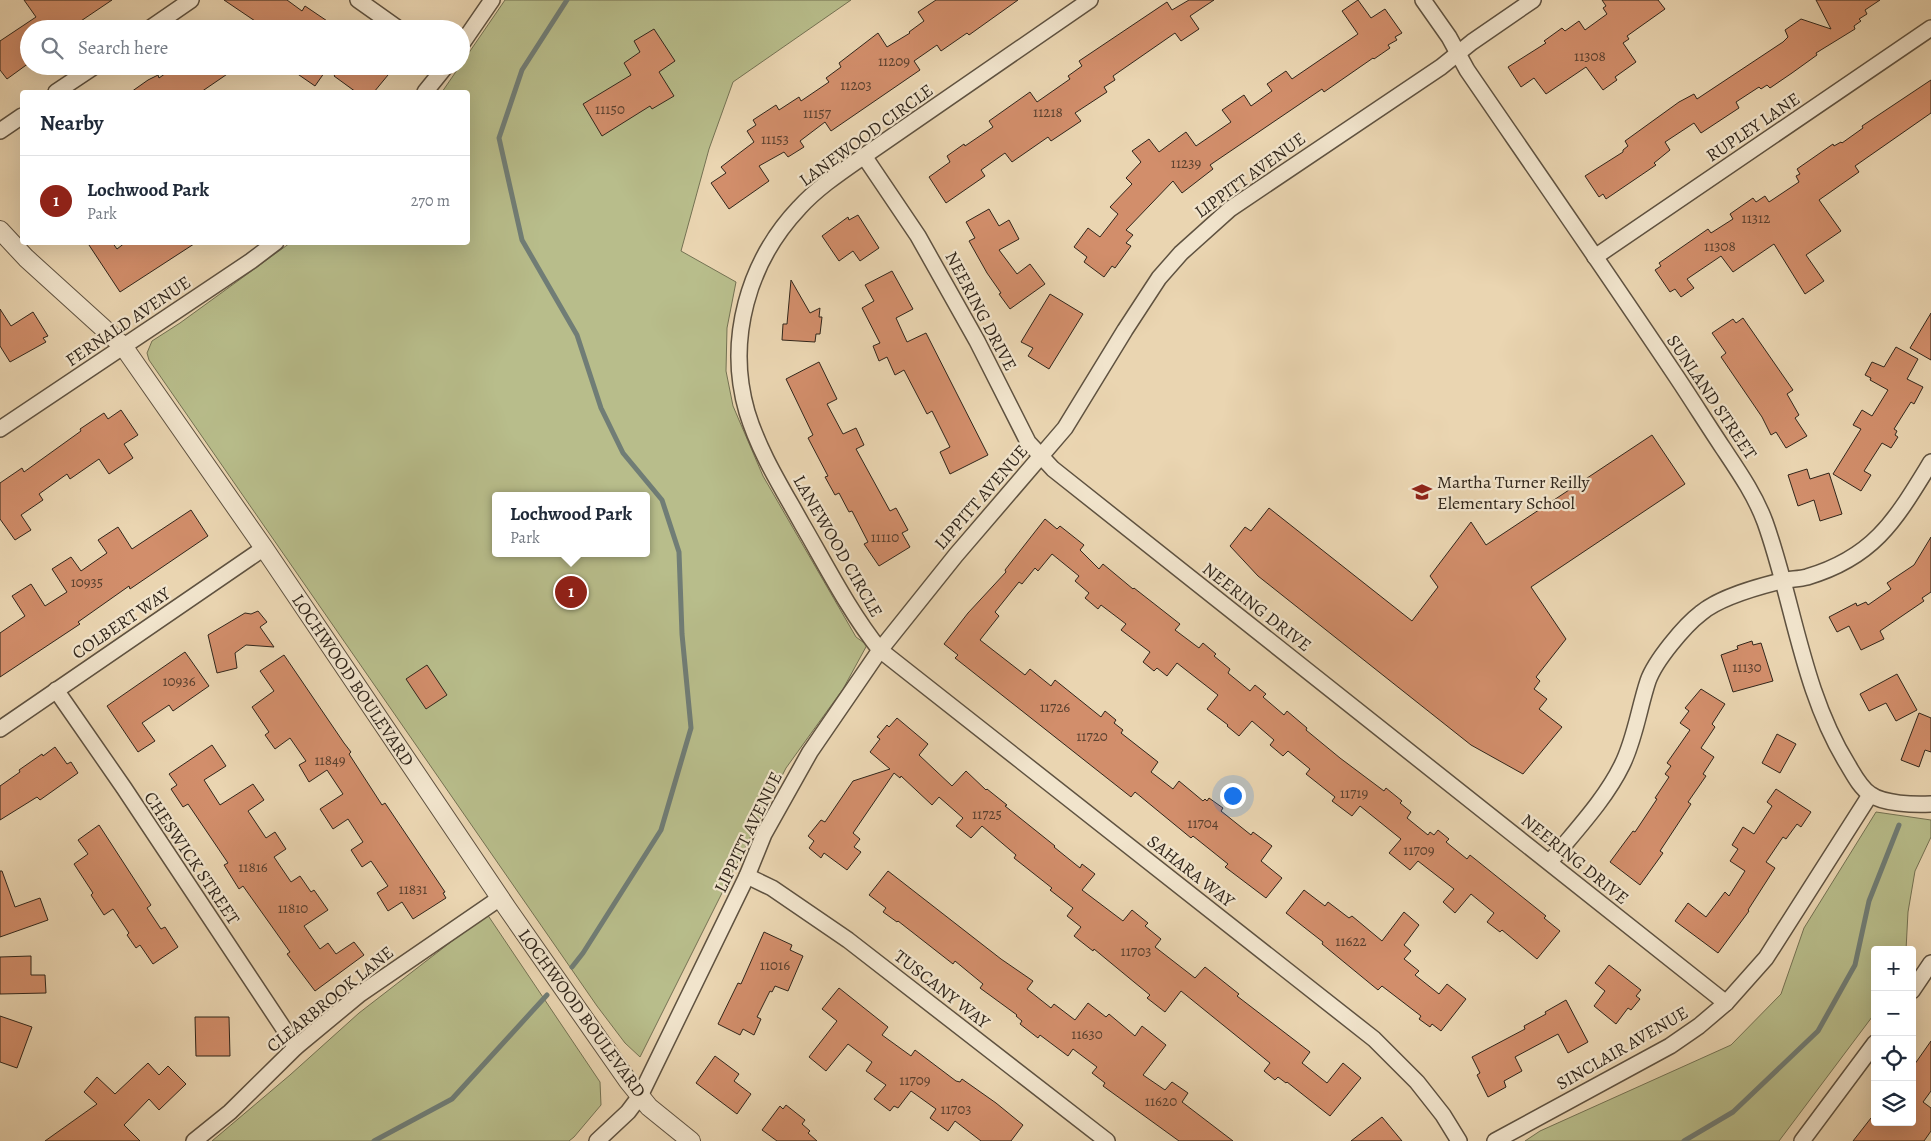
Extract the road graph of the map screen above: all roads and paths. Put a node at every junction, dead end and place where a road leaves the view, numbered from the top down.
1 (191, 0) edge
2 (358, 0) edge
3 (492, 0) edge
4 (1090, 0) edge
5 (1423, 0) edge
6 (1533, 0) edge
7 (162, 20) edge
8 (386, 20) edge
9 (1931, 28) edge
10 (470, 32) edge
11 (1458, 53) junction
12 (82, 75) edge
13 (439, 75) edge
14 (59, 90) edge
15 (427, 90) edge
16 (20, 117) edge
17 (0, 131) edge
18 (864, 156) junction
19 (0, 230) edge
20 (272, 245) edge
21 (1595, 257) junction
22 (123, 346) junction
23 (0, 429) edge
24 (1041, 456) junction
25 (1931, 462) edge
26 (264, 548) junction
27 (1783, 581) junction
28 (880, 650) junction
29 (56, 690) junction
30 (0, 729) edge
31 (1870, 795) junction
32 (1931, 804) edge
33 (1550, 862) junction
34 (747, 876) junction
35 (500, 898) junction
36 (1931, 963) edge
37 (1913, 991) edge
38 (1726, 1003) junction
39 (296, 1047) junction
40 (1871, 1048) edge
41 (640, 1096) junction
42 (194, 1141) edge
43 (597, 1141) edge
44 (691, 1141) edge
45 (1107, 1141) edge
46 (1459, 1141) edge
47 (1495, 1141) edge
48 (1802, 1141) edge

1 - 7 street
2 - 8 street
3 - 10 street
4 - 18 street, LANEWOOD CIRCLE
5 - 11 street, SUNLAND STREET
6 - 11 street, LIPPITT AVENUE
9 - 21 street, RUPLEY LANE
11 - 21 street, SUNLAND STREET
11 - 24 street, LIPPITT AVENUE
12 - 14 street
13 - 15 street
16 - 17 street
18 - 24 street, NEERING DRIVE
18 - 28 street, LANEWOOD CIRCLE
19 - 22 street, LOCHWOOD BOULEVARD
20 - 22 street, FERNALD AVENUE
21 - 27 street, SUNLAND STREET
22 - 23 street, FERNALD AVENUE
22 - 26 street, LOCHWOOD BOULEVARD
24 - 28 street, LIPPITT AVENUE
24 - 33 street, NEERING DRIVE
25 - 27 street
26 - 29 street, COLBERT WAY
26 - 35 street, LOCHWOOD BOULEVARD
27 - 31 street, SUNLAND STREET
27 - 33 street
28 - 34 street, LIPPITT AVENUE
28 - 46 street, SAHARA WAY
29 - 30 street, COLBERT WAY
29 - 39 street, CHESWICK STREET
31 - 32 street
31 - 38 street, SINCLAIR AVENUE
33 - 38 street, NEERING DRIVE
34 - 41 street, LIPPITT AVENUE
34 - 45 street, TUSCANY WAY
35 - 39 street, CLEARBROOK LANE
35 - 41 street, LOCHWOOD BOULEVARD
36 - 37 street
38 - 47 street, SINCLAIR AVENUE
39 - 42 street, CLEARBROOK LANE
40 - 48 street
41 - 43 street, LIPPITT AVENUE
41 - 44 street, LOCHWOOD BOULEVARD

